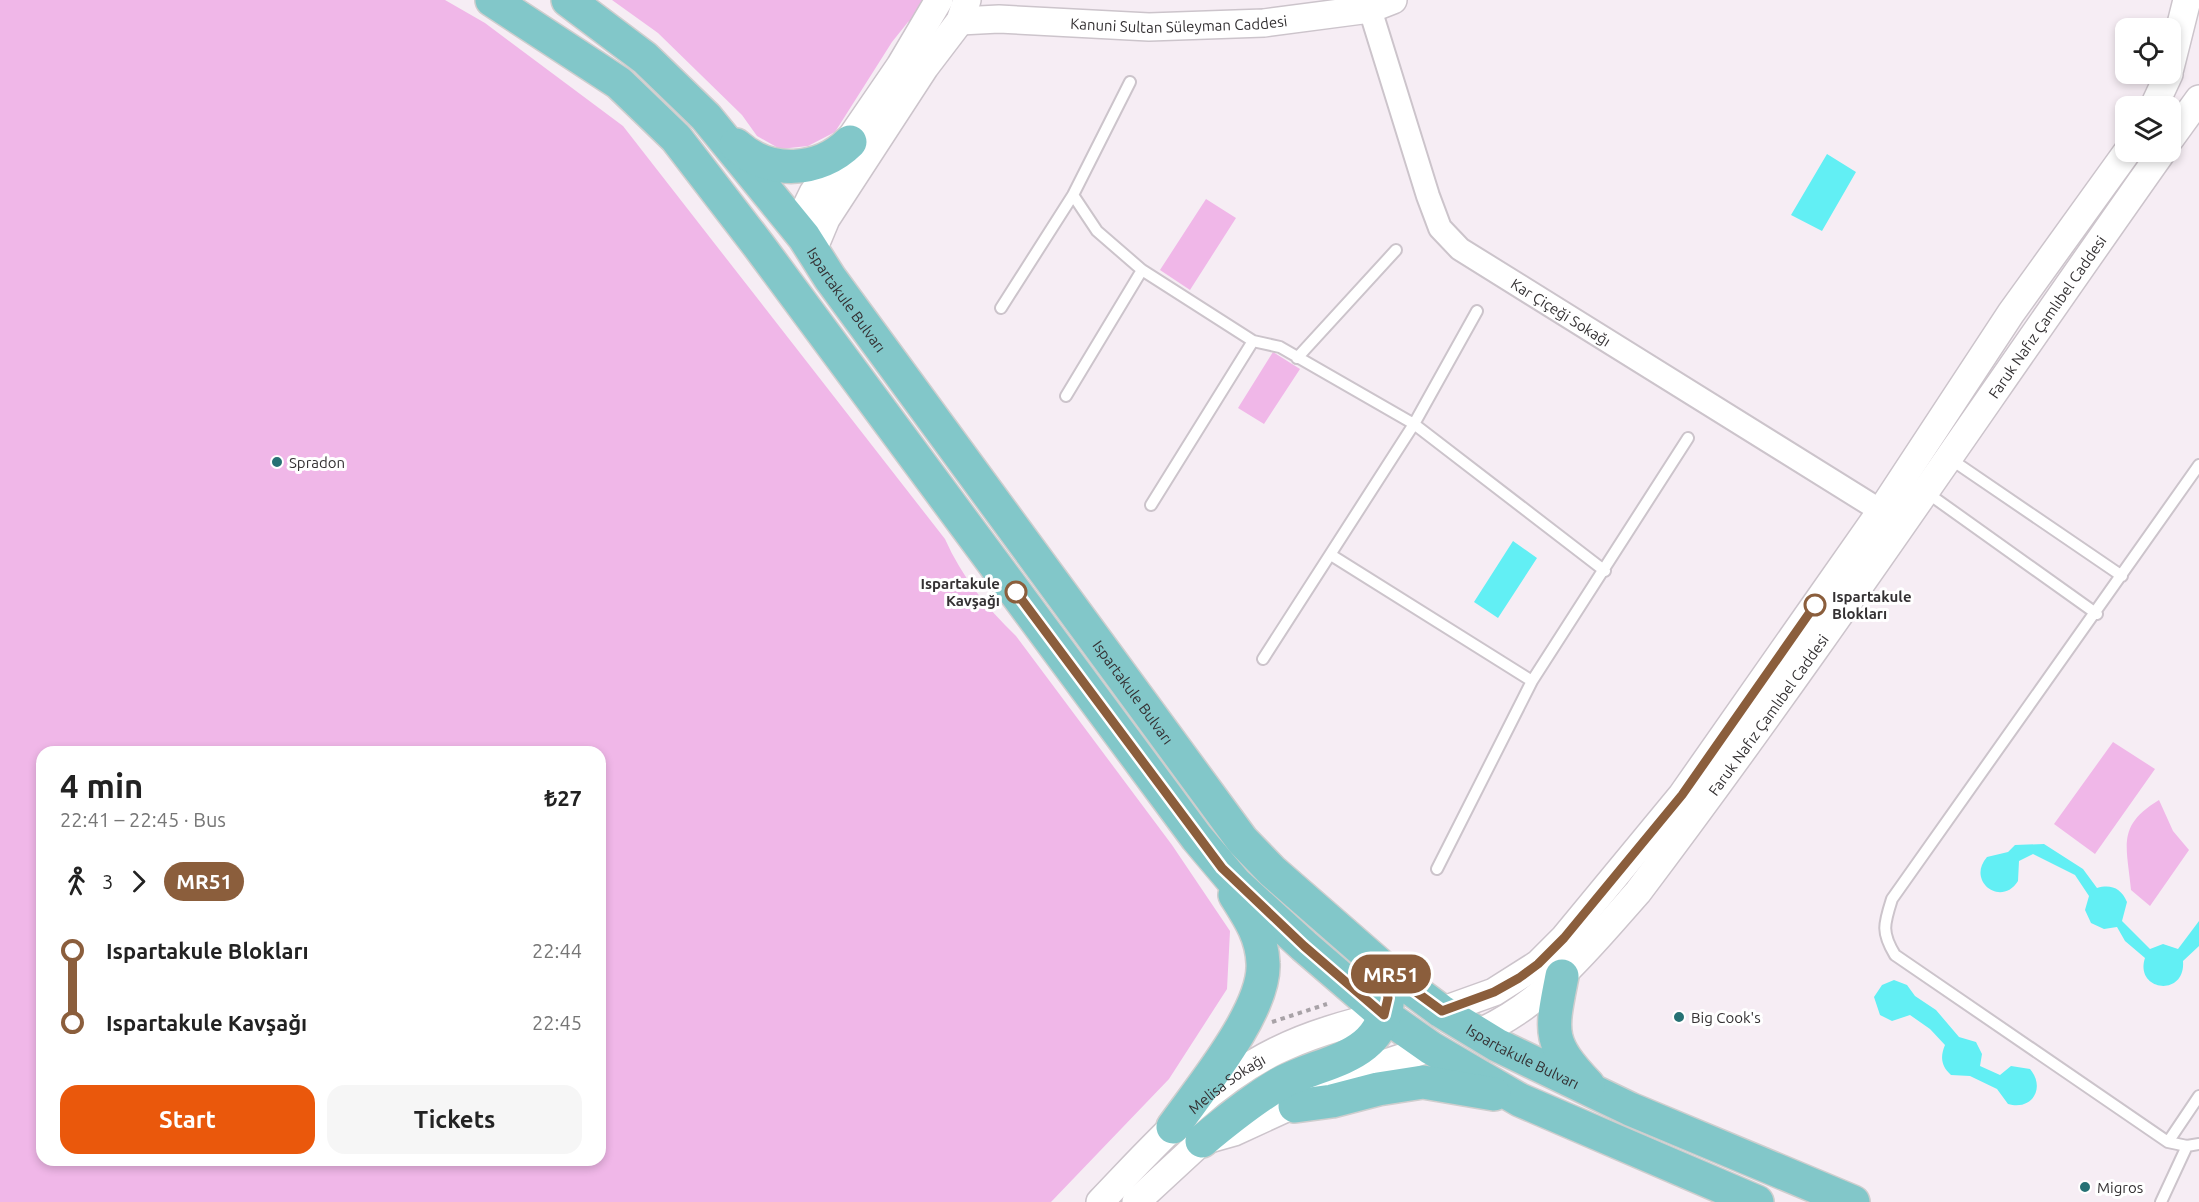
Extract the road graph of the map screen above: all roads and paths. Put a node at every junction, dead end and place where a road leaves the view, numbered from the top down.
1 (492, 0) edge
2 (568, 0) edge
3 (939, 0) edge
4 (1031, 0) edge
5 (2184, 1) edge
6 (1382, 5) edge
7 (958, 7) edge
8 (2180, 18) edge
9 (1051, 21) junction
10 (2199, 32) edge
11 (1130, 82) dead end
12 (2199, 99) edge
13 (706, 117) junction
14 (2181, 124) edge
15 (850, 142) junction
16 (2120, 162) edge
17 (2155, 162) edge
18 (1073, 195) junction
19 (1396, 250) dead end
20 (794, 251) junction
21 (1142, 270) junction
22 (1001, 308) dead end
23 (1477, 311) dead end
24 (1254, 341) junction
25 (1297, 358) junction
26 (1066, 396) dead end
27 (1414, 424) junction
28 (1688, 438) dead end
29 (1948, 458) junction
30 (2199, 465) edge
31 (1151, 505) dead end
32 (1895, 513) junction
33 (1331, 555) junction
34 (1605, 571) junction
35 (2122, 576) junction
36 (2097, 614) junction
37 (1263, 659) dead end
38 (1532, 681) junction
39 (1209, 853) junction
40 (1437, 869) dead end
41 (1382, 967) junction
42 (1562, 976) junction
43 (1327, 1004) dead end
44 (1442, 1011) junction
45 (1384, 1015) junction
46 (1271, 1022) dead end
47 (1478, 1033) junction
48 (1431, 1048) junction
49 (1595, 1093) junction
50 (2199, 1096) edge
51 (1520, 1100) junction
52 (1295, 1106) junction
53 (1173, 1127) junction
54 (1202, 1141) junction
55 (2168, 1142) junction
56 (2199, 1144) edge
57 (2187, 1146) junction
58 (1100, 1202) edge
59 (1136, 1202) edge
60 (1757, 1202) edge
61 (1852, 1202) edge
62 (2161, 1202) edge

1 - 20 main road, Ispartakule Bulvarı
2 - 13 main road, Ispartakule Bulvarı
3 - 15 street
4 - 9 street
5 - 8 street
5 - 10 street
6 - 9 street, Kanuni Sultan Süleyman Caddesi
6 - 32 street, Kar Çiçeği Sokağı
7 - 9 street, Kanuni Sultan Süleyman Caddesi
7 - 20 street
11 - 18 lane
12 - 14 street
13 - 15 main road
13 - 20 main road, Ispartakule Bulvarı
15 - 20 street
16 - 32 street, Faruk Nafız Çamlıbel Caddesi
17 - 29 street, Faruk Nafız Çamlıbel Caddesi
18 - 21 lane
18 - 22 lane
19 - 25 lane
20 - 39 main road, Ispartakule Bulvarı
20 - 41 main road, Ispartakule Bulvarı
21 - 24 lane
21 - 26 lane
23 - 27 lane
24 - 25 lane
24 - 31 lane
25 - 27 lane
27 - 33 lane
27 - 34 lane
28 - 34 lane
29 - 32 street, Faruk Nafız Çamlıbel Caddesi
29 - 35 lane
30 - 35 lane
32 - 36 lane
32 - 42 street, Faruk Nafız Çamlıbel Caddesi
32 - 44 street, Faruk Nafız Çamlıbel Caddesi
33 - 37 lane
33 - 38 lane
34 - 38 lane
35 - 36 lane
36 - 55 lane
38 - 40 lane
39 - 45 main road, Ispartakule Bulvarı
39 - 53 main road
41 - 44 main road, Ispartakule Bulvarı
41 - 45 main road
42 - 47 street, Faruk Nafız Çamlıbel Caddesi
42 - 49 main road
43 - 46 path
44 - 45 main road
44 - 47 main road, Ispartakule Bulvarı
45 - 48 main road, Ispartakule Bulvarı
45 - 53 street, Melisa Sokağı
45 - 54 main road
47 - 48 main road
47 - 49 main road, Ispartakule Bulvarı
48 - 51 main road, Ispartakule Bulvarı
48 - 52 street
49 - 61 main road, Ispartakule Bulvarı
50 - 55 lane
51 - 52 main road
51 - 60 main road, Ispartakule Bulvarı
52 - 54 street
53 - 58 street, Melisa Sokağı
54 - 59 street
55 - 57 lane
56 - 57 lane
57 - 62 lane

